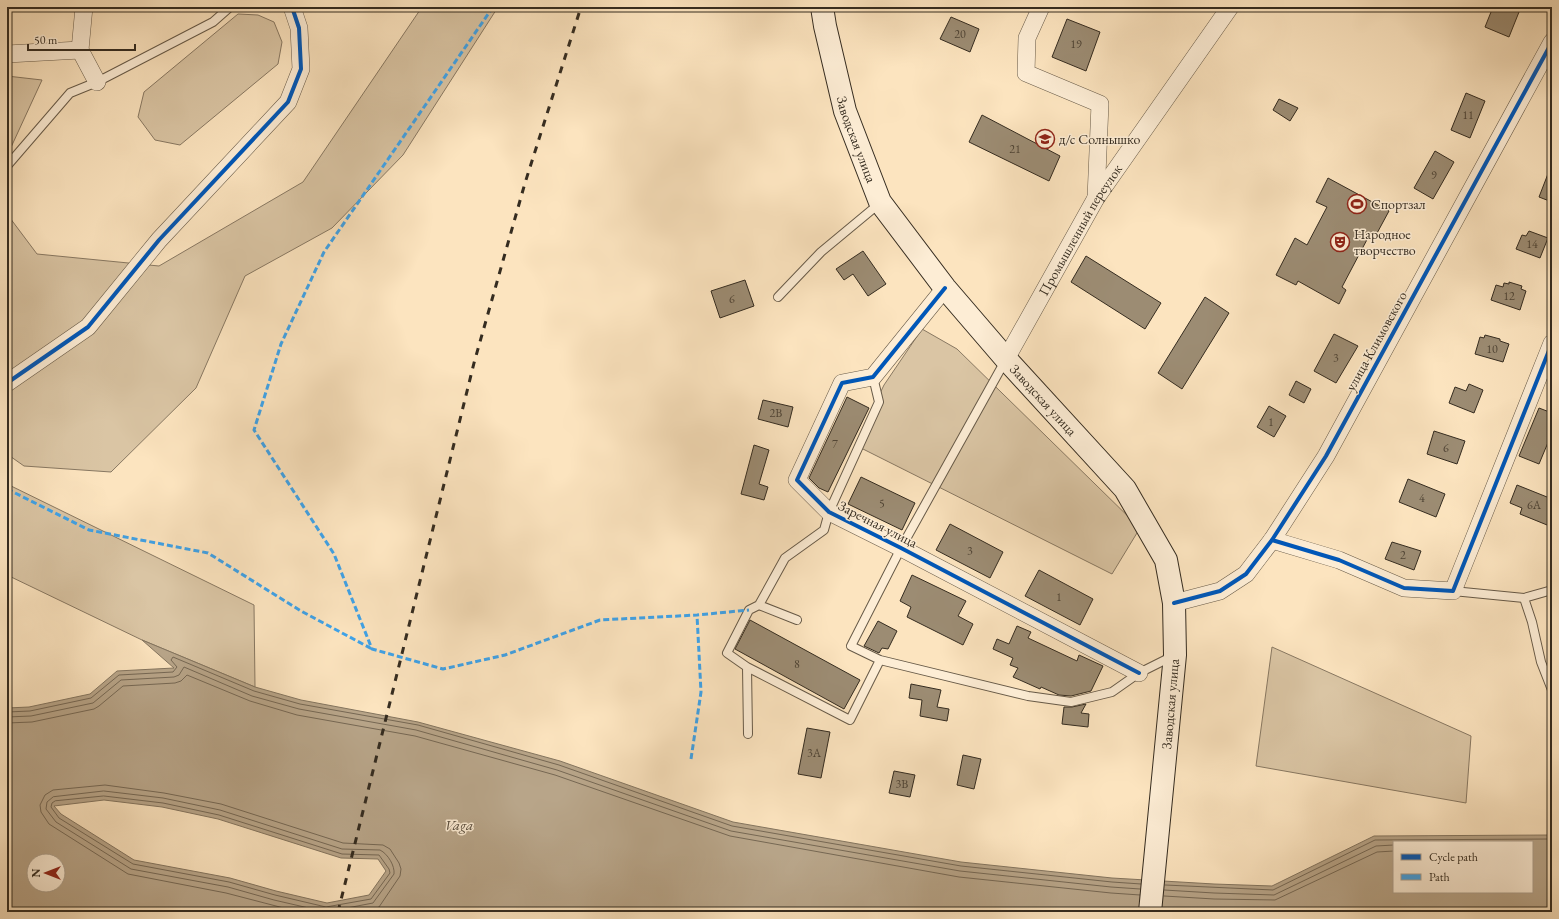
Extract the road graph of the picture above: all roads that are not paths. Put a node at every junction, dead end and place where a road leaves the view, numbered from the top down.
1 (84, 7) edge
2 (230, 7) edge
3 (292, 7) edge
4 (822, 7) edge
5 (1041, 7) edge
6 (1230, 7) edge
7 (1552, 42) edge
8 (80, 50) junction
9 (7, 54) edge
10 (97, 82) junction
11 (7, 166) edge
12 (1096, 198) junction
13 (880, 202) junction
14 (945, 288) junction
15 (778, 297) dead end
16 (1552, 343) edge
17 (1006, 359) junction
18 (873, 377) junction
19 (7, 383) edge
20 (829, 512) junction
21 (1272, 540) junction
22 (901, 548) junction
23 (1552, 590) edge
24 (1453, 591) junction
25 (1524, 598) junction
26 (1174, 603) junction
27 (759, 605) junction
28 (797, 620) dead end
29 (1174, 655) junction
30 (880, 660) junction
31 (748, 667) junction
32 (1139, 673) junction
33 (1552, 690) edge
34 (748, 734) dead end
35 (1150, 912) edge

1 - 8 street
2 - 10 lane
3 - 19 street
4 - 13 main road, Заводская улица
5 - 12 street
6 - 12 street, Промышленный переулок
7 - 21 street, улица Климовского
8 - 9 street
8 - 10 street
10 - 11 lane
12 - 17 street, Промышленный переулок
13 - 14 main road, Заводская улица
13 - 15 lane
14 - 17 main road, Заводская улица
14 - 18 street
16 - 24 street
17 - 22 lane
17 - 26 main road, Заводская улица
18 - 20 lane
18 - 20 street, Заречная улица
20 - 22 street, Заречная улица
20 - 27 lane
21 - 24 street
21 - 26 street, улица Климовского
22 - 30 lane
22 - 32 street, Заречная улица
23 - 25 lane
24 - 25 lane
25 - 33 lane
26 - 29 main road, Заводская улица
27 - 28 lane
27 - 31 lane
29 - 32 lane
29 - 35 main road, Заводская улица
30 - 31 lane
30 - 32 lane
31 - 34 lane

